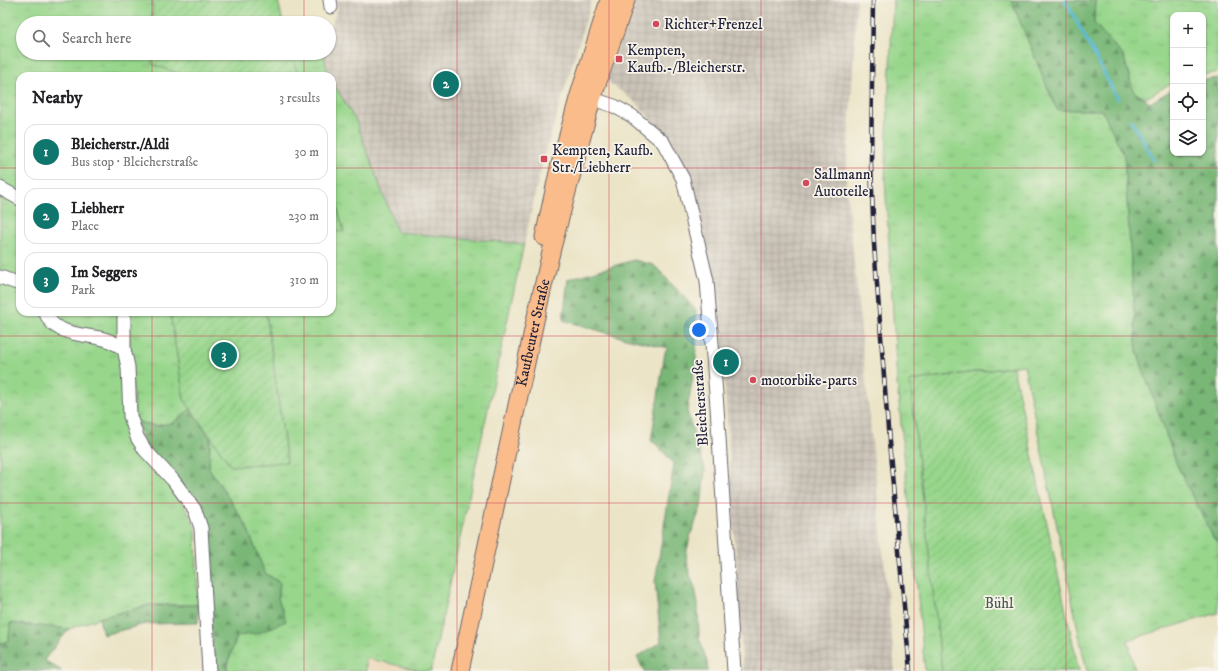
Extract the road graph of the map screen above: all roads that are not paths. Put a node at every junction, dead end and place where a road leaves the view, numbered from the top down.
1 (610, 0) edge
2 (626, 0) edge
3 (586, 97) junction
4 (0, 188) edge
5 (16, 197) edge
6 (0, 277) edge
7 (16, 283) edge
8 (47, 316) edge
9 (124, 316) edge
10 (124, 349) junction
11 (209, 671) edge
12 (449, 671) edge
13 (460, 671) edge
14 (734, 671) edge

1 - 3 main road, Kaufbeurer Straße
2 - 3 main road, Kaufbeurer Straße
3 - 12 main road, Kaufbeurer Straße
3 - 13 main road, Kaufbeurer Straße
3 - 14 street, Bleicherstraße
4 - 5 street
6 - 7 street
8 - 10 street
9 - 10 street
10 - 11 street

